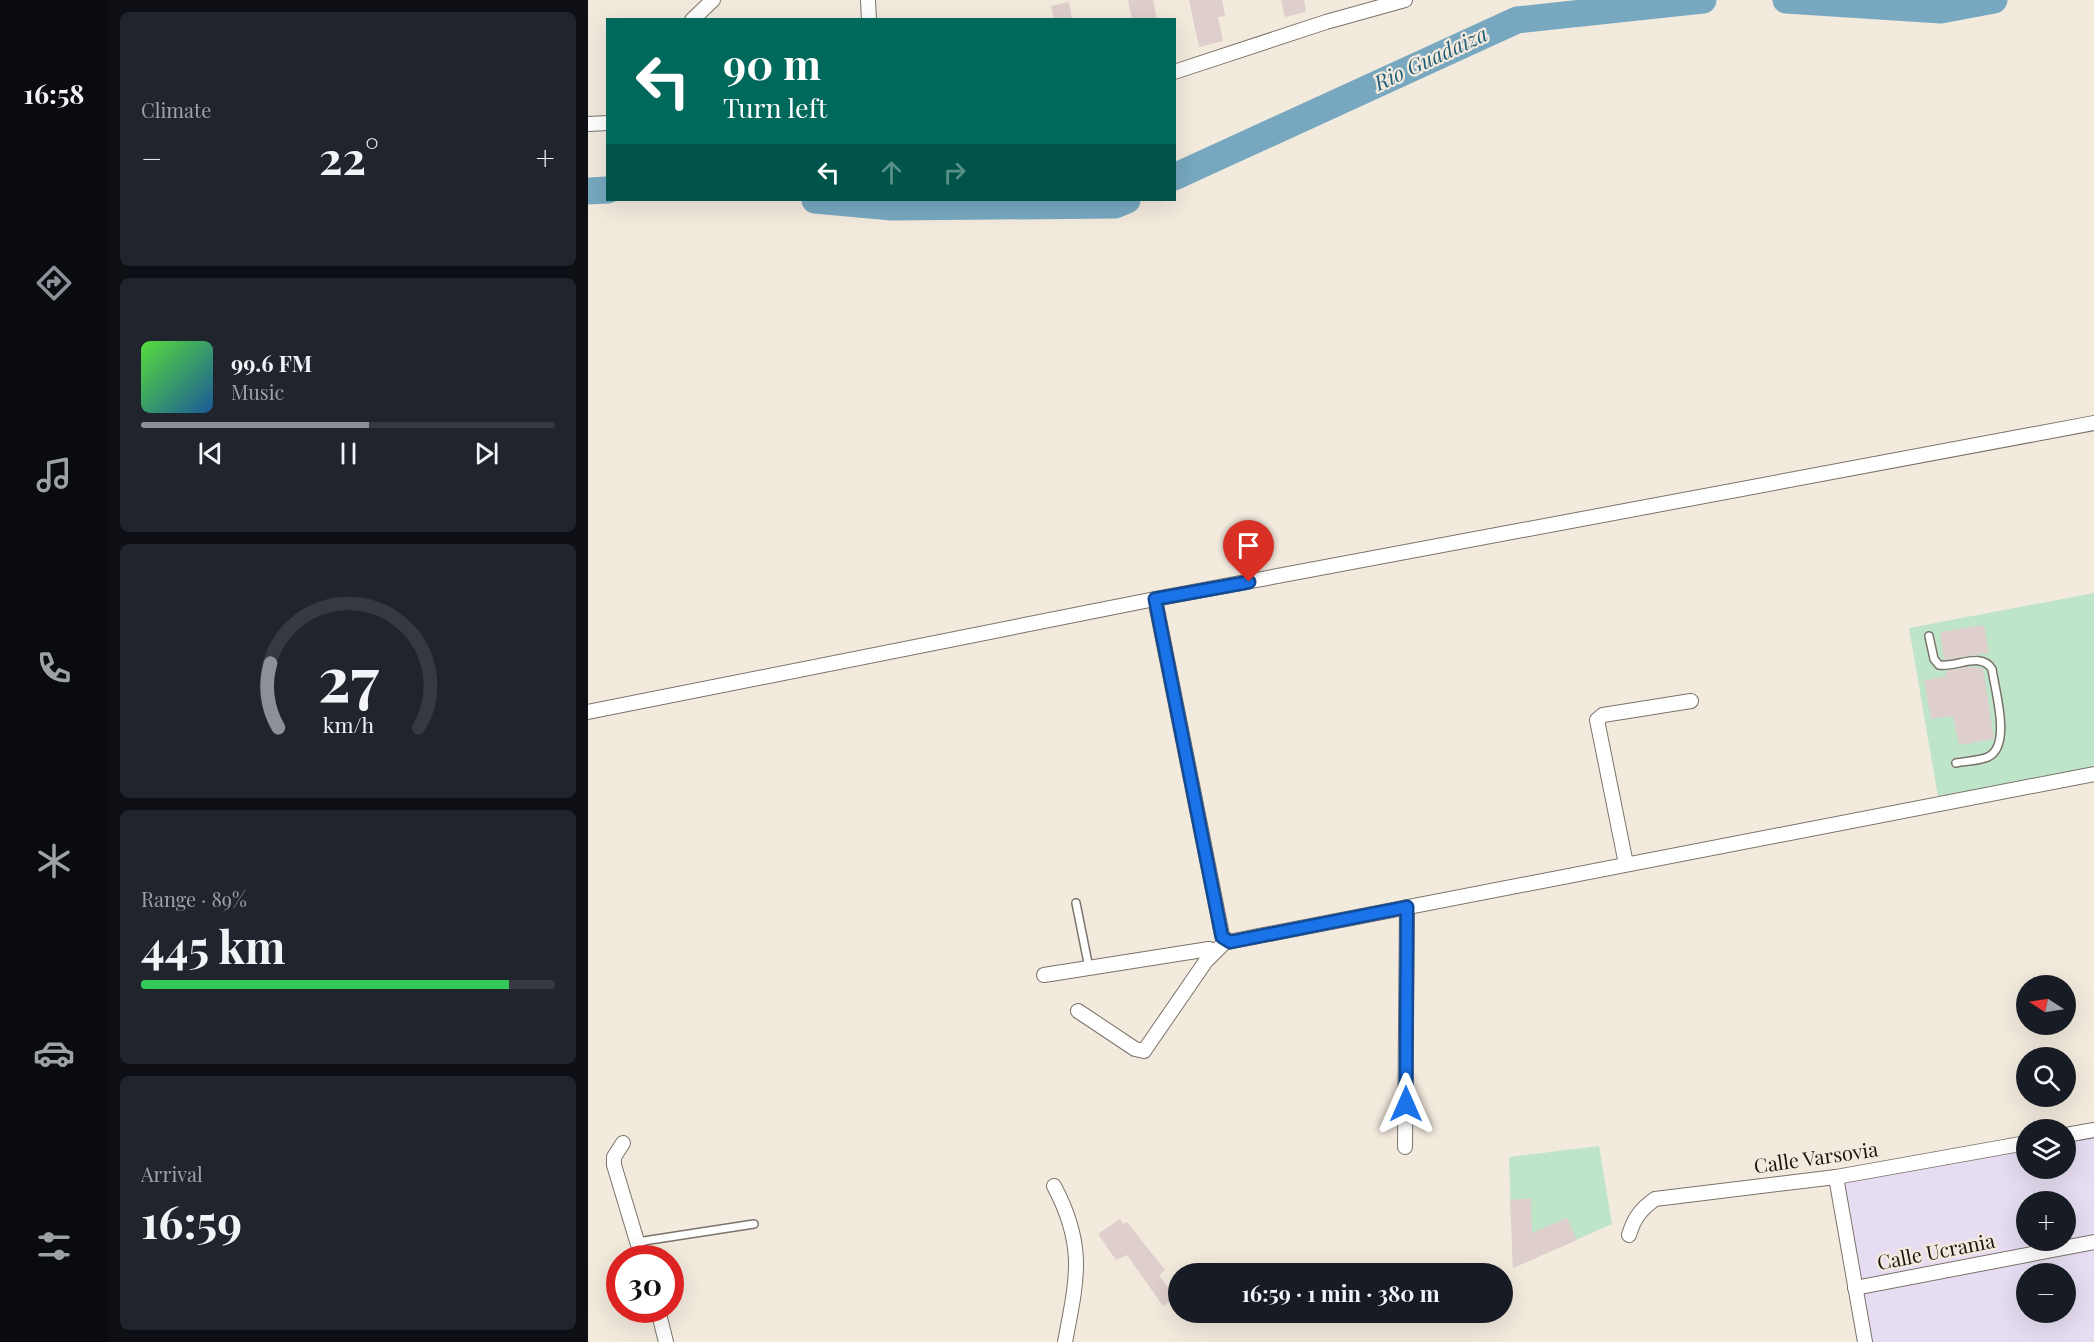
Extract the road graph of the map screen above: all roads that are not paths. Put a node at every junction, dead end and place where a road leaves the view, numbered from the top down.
1 (713, 0) edge
2 (868, 0) edge
3 (1405, 0) edge
4 (694, 18) edge
5 (869, 18) edge
6 (1176, 71) edge
7 (606, 123) edge
8 (588, 124) edge
9 (2094, 423) edge
10 (1155, 599) junction
11 (1929, 636) dead end
12 (1691, 700) dead end
13 (588, 712) edge
14 (1956, 763) dead end
15 (2094, 774) edge
16 (1626, 864) junction
17 (1076, 903) dead end
18 (1407, 907) junction
19 (1221, 946) junction
20 (1089, 968) junction
21 (1044, 975) dead end
22 (1078, 1011) dead end
23 (2094, 1130) edge
24 (2076, 1134) edge
25 (623, 1143) dead end
26 (2016, 1145) edge
27 (1405, 1147) dead end
28 (1836, 1177) junction
29 (1054, 1186) dead end
30 (754, 1224) dead end
31 (1629, 1235) dead end
32 (637, 1242) junction
33 (2094, 1242) edge
34 (638, 1245) edge
35 (1855, 1288) junction
36 (661, 1323) edge
37 (666, 1342) edge
38 (1065, 1342) edge
39 (1866, 1342) edge

1 - 4 street
2 - 5 street
3 - 6 street
7 - 8 street
9 - 10 street
10 - 13 street
10 - 19 street
11 - 14 lane
12 - 16 street
15 - 16 street
16 - 18 street
17 - 20 lane
18 - 19 street
18 - 27 street
19 - 20 street
19 - 22 street
20 - 21 street
23 - 24 street
25 - 32 street
26 - 28 street, Calle Varsovia
28 - 31 street, Calle Varsovia
28 - 35 street
29 - 38 street
30 - 32 lane
32 - 34 street
33 - 35 street, Calle Ucrania
35 - 39 street
36 - 37 street

